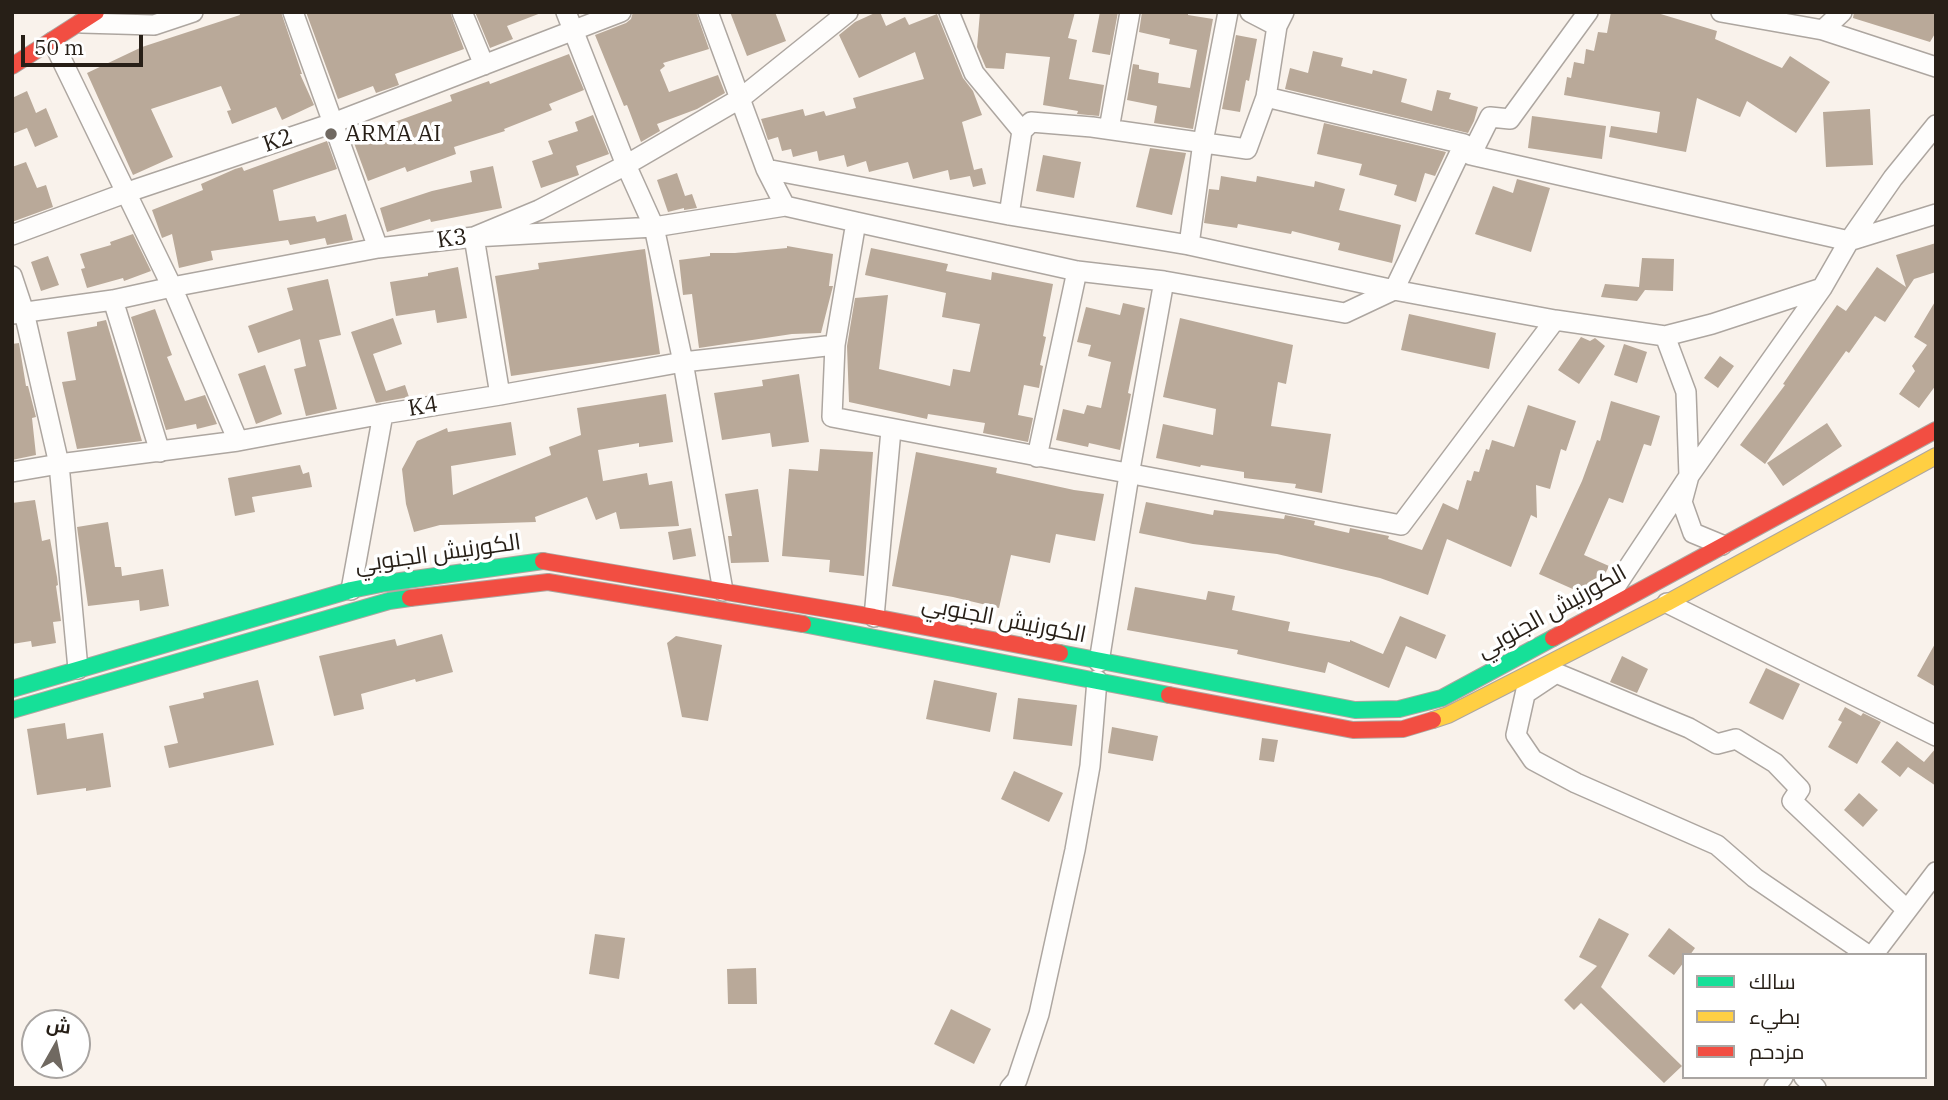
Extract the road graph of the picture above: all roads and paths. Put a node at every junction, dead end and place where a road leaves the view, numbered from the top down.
1 (193, 12) edge
2 (293, 12) edge
3 (462, 12) edge
4 (621, 12) edge
5 (708, 12) edge
6 (949, 12) edge
7 (1130, 12) edge
8 (1228, 12) edge
9 (1251, 12) edge
10 (1588, 12) edge
11 (1721, 12) edge
12 (1842, 12) edge
13 (89, 17) edge
14 (843, 17) edge
15 (1280, 19) edge
16 (570, 21) edge
17 (1823, 30) junction
18 (52, 42) junction
19 (484, 65) junction
20 (12, 66) edge
21 (1936, 67) edge
22 (1266, 97) junction
23 (741, 98) junction
24 (333, 123) junction
25 (1936, 125) edge
26 (1109, 129) junction
27 (1022, 131) junction
28 (1203, 142) junction
29 (1467, 150) junction
30 (626, 165) junction
31 (766, 169) junction
32 (128, 192) junction
33 (785, 206) junction
34 (1936, 214) edge
35 (1009, 215) junction
36 (856, 222) junction
37 (654, 227) junction
38 (12, 235) edge
39 (474, 237) junction
40 (1849, 241) junction
41 (1189, 245) junction
42 (378, 248) junction
43 (1076, 271) junction
44 (12, 276) edge
45 (1164, 281) junction
46 (172, 287) junction
47 (1822, 288) junction
48 (1394, 290) junction
49 (113, 300) junction
50 (18, 313) edge
51 (1555, 320) junction
52 (1665, 336) junction
53 (835, 345) junction
54 (683, 362) junction
55 (500, 396) junction
56 (383, 414) junction
57 (891, 430) junction
58 (1936, 430) edge
59 (238, 442) junction
60 (160, 452) junction
61 (1936, 456) edge
62 (1037, 457) junction
63 (59, 464) junction
64 (12, 472) edge
65 (1129, 475) junction
66 (1689, 476) junction
67 (1722, 545) junction
68 (351, 590) junction
69 (723, 591) junction
70 (1667, 603) junction
71 (1598, 612) junction
72 (874, 617) junction
73 (78, 669) junction
74 (1098, 671) junction
75 (1529, 674) junction
76 (12, 689) edge
77 (1526, 694) junction
78 (12, 710) edge
79 (1936, 736) edge
80 (1936, 872) edge
81 (1907, 911) junction
82 (1868, 953) edge
83 (1873, 953) edge
84 (1014, 1085) edge

1 - 13 street
2 - 24 street
3 - 19 street
4 - 16 street, K2
5 - 23 street
6 - 27 street
7 - 26 street
8 - 28 street
9 - 15 street
10 - 29 street
11 - 17 street
12 - 17 street
13 - 18 main road
14 - 23 street, K3
15 - 22 street
16 - 19 street, K2
16 - 30 street
17 - 21 street
18 - 20 main road
18 - 32 street
19 - 24 street, K2
22 - 28 street
22 - 29 street
23 - 30 street, K3
23 - 31 street
24 - 32 street, K2
24 - 42 street
25 - 40 street
26 - 27 street
26 - 28 street
27 - 35 street
28 - 41 street
29 - 40 street
29 - 48 street
30 - 37 street
30 - 39 street, K3
31 - 33 street
31 - 35 street
32 - 38 street, K2
32 - 46 street
33 - 36 street
33 - 37 street
34 - 40 street
35 - 41 street
36 - 43 street
36 - 53 street
37 - 39 street
37 - 54 street
39 - 42 street, K3
39 - 55 street
40 - 47 street
41 - 48 street
42 - 46 street, K3
43 - 45 street
43 - 62 street
44 - 50 street
45 - 48 street
45 - 65 street
46 - 49 street, K3
46 - 59 street
47 - 52 street
47 - 66 street
48 - 51 street
49 - 50 street, K3
49 - 60 street
50 - 63 street
51 - 52 street
51 - 65 street
52 - 66 street
53 - 54 street, K4
53 - 57 street
54 - 55 street, K4
54 - 69 street
55 - 56 street, K4
56 - 59 street, K4
56 - 68 street
57 - 62 street
57 - 72 street
58 - 67 main road, الكورنيش الجنوبي
59 - 60 street, K4
60 - 63 street, K4
61 - 70 main road, الكورنيش الجنوبي
62 - 65 street
63 - 64 street, K4
63 - 73 street
65 - 74 street
66 - 67 street
66 - 71 street
67 - 71 main road, الكورنيش الجنوبي
68 - 69 main road, الكورنيش الجنوبي
68 - 73 main road, الكورنيش الجنوبي
69 - 72 main road, الكورنيش الجنوبي
70 - 75 main road, الكورنيش الجنوبي
70 - 79 street
71 - 74 main road, الكورنيش الجنوبي
72 - 74 main road, الكورنيش الجنوبي
73 - 76 main road, الكورنيش الجنوبي
74 - 75 main road, الكورنيش الجنوبي
74 - 78 main road, الكورنيش الجنوبي
74 - 84 street
75 - 77 street
77 - 81 street
77 - 82 street
80 - 81 street
81 - 83 street

